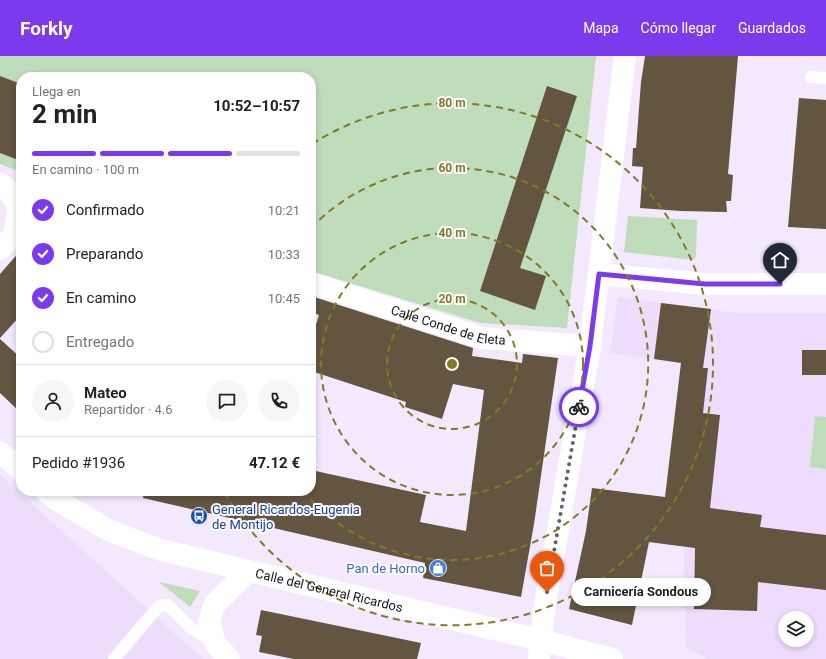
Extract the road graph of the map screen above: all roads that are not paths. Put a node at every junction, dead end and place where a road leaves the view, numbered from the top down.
1 (625, 56) edge
2 (811, 78) dead end
3 (826, 78) edge
4 (8, 187) edge
5 (16, 204) edge
6 (16, 222) edge
7 (0, 249) edge
8 (599, 274) junction
9 (826, 284) edge
10 (316, 285) edge
11 (590, 346) junction
12 (0, 452) edge
13 (16, 466) edge
14 (53, 496) edge
15 (248, 571) junction
16 (214, 643) junction
17 (539, 649) edge
18 (114, 659) edge
19 (229, 659) edge
20 (612, 659) edge

1 - 8 street
2 - 3 lane
4 - 5 street
6 - 7 street
8 - 9 street
8 - 11 street
10 - 11 street, Calle Conde de Eleta
11 - 17 street
12 - 13 street
14 - 15 street, Calle del General Ricardos
15 - 16 street
15 - 17 street, Calle del General Ricardos
16 - 18 lane
16 - 19 street
17 - 20 street, Calle del General Ricardos

